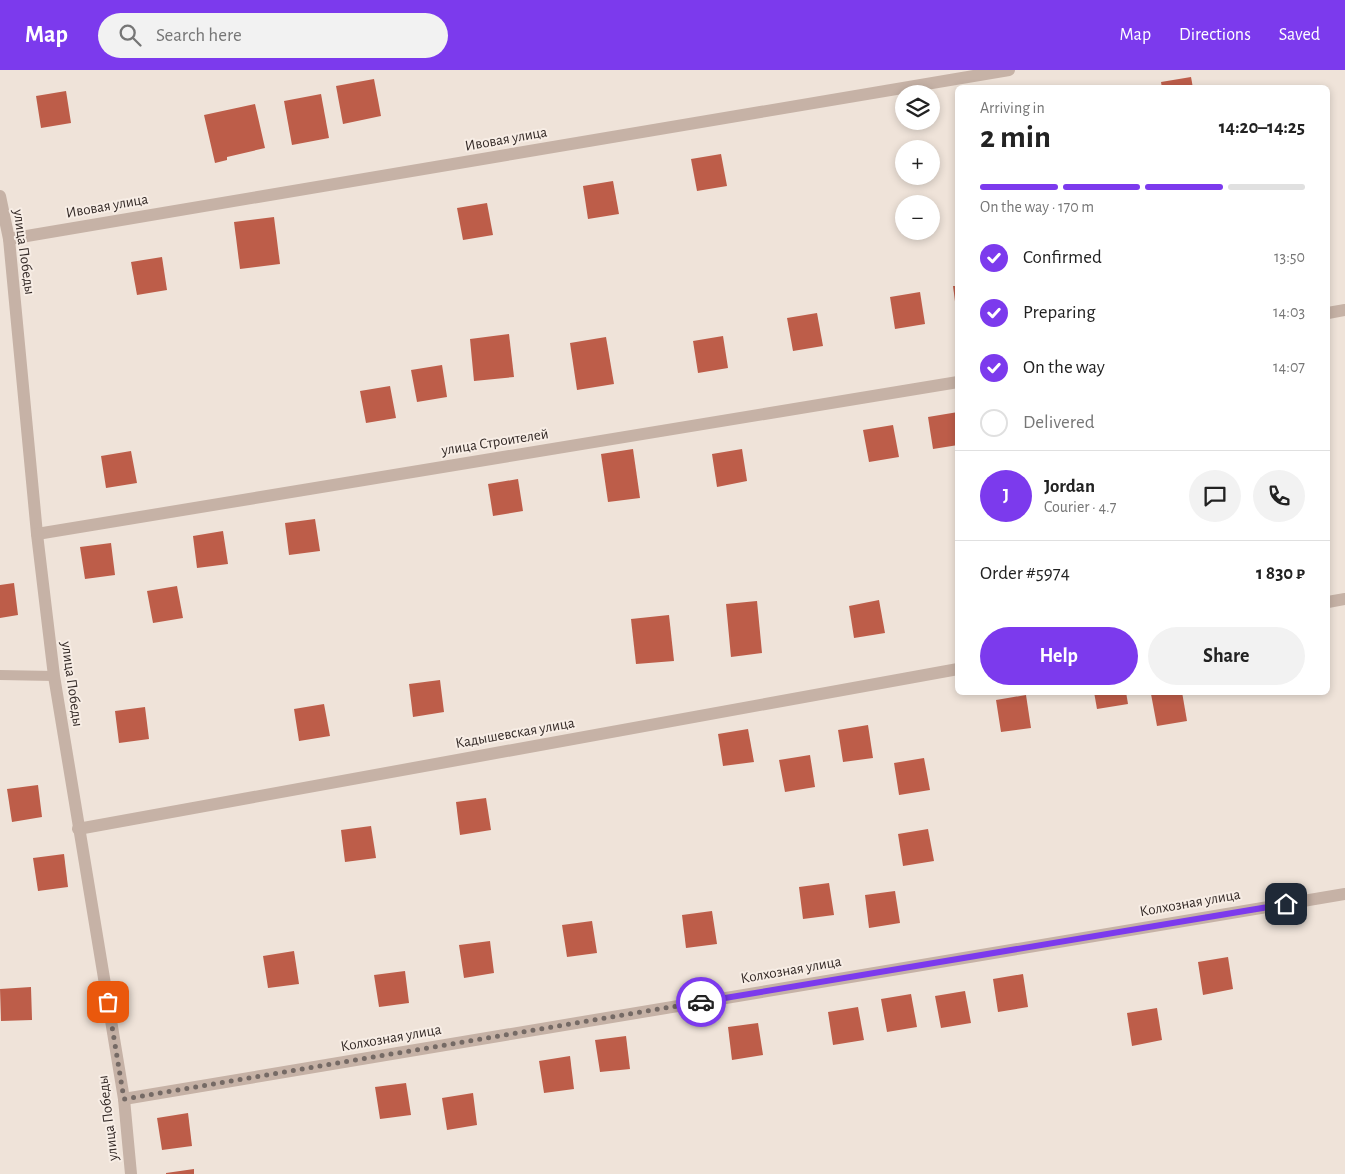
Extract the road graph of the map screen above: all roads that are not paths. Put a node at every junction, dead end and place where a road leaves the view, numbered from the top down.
1 (1009, 70) edge
2 (0, 196) edge
3 (9, 239) junction
4 (1345, 310) edge
5 (1330, 313) edge
6 (955, 382) edge
7 (37, 534) junction
8 (1345, 599) edge
9 (1330, 602) edge
10 (955, 670) edge
11 (0, 675) edge
12 (54, 676) junction
13 (78, 829) junction
14 (1345, 894) edge
15 (124, 1099) junction
16 (131, 1174) edge

1 - 3 street, Ивовая улица
2 - 3 street, улица Победы
3 - 7 street, улица Победы
4 - 5 street
6 - 7 street, улица Строителей
7 - 12 street, улица Победы
8 - 9 street
10 - 13 street, Кадышевская улица
11 - 12 lane
12 - 13 street, улица Победы
13 - 15 street, улица Победы
14 - 15 street, Колхозная улица
15 - 16 street, улица Победы

